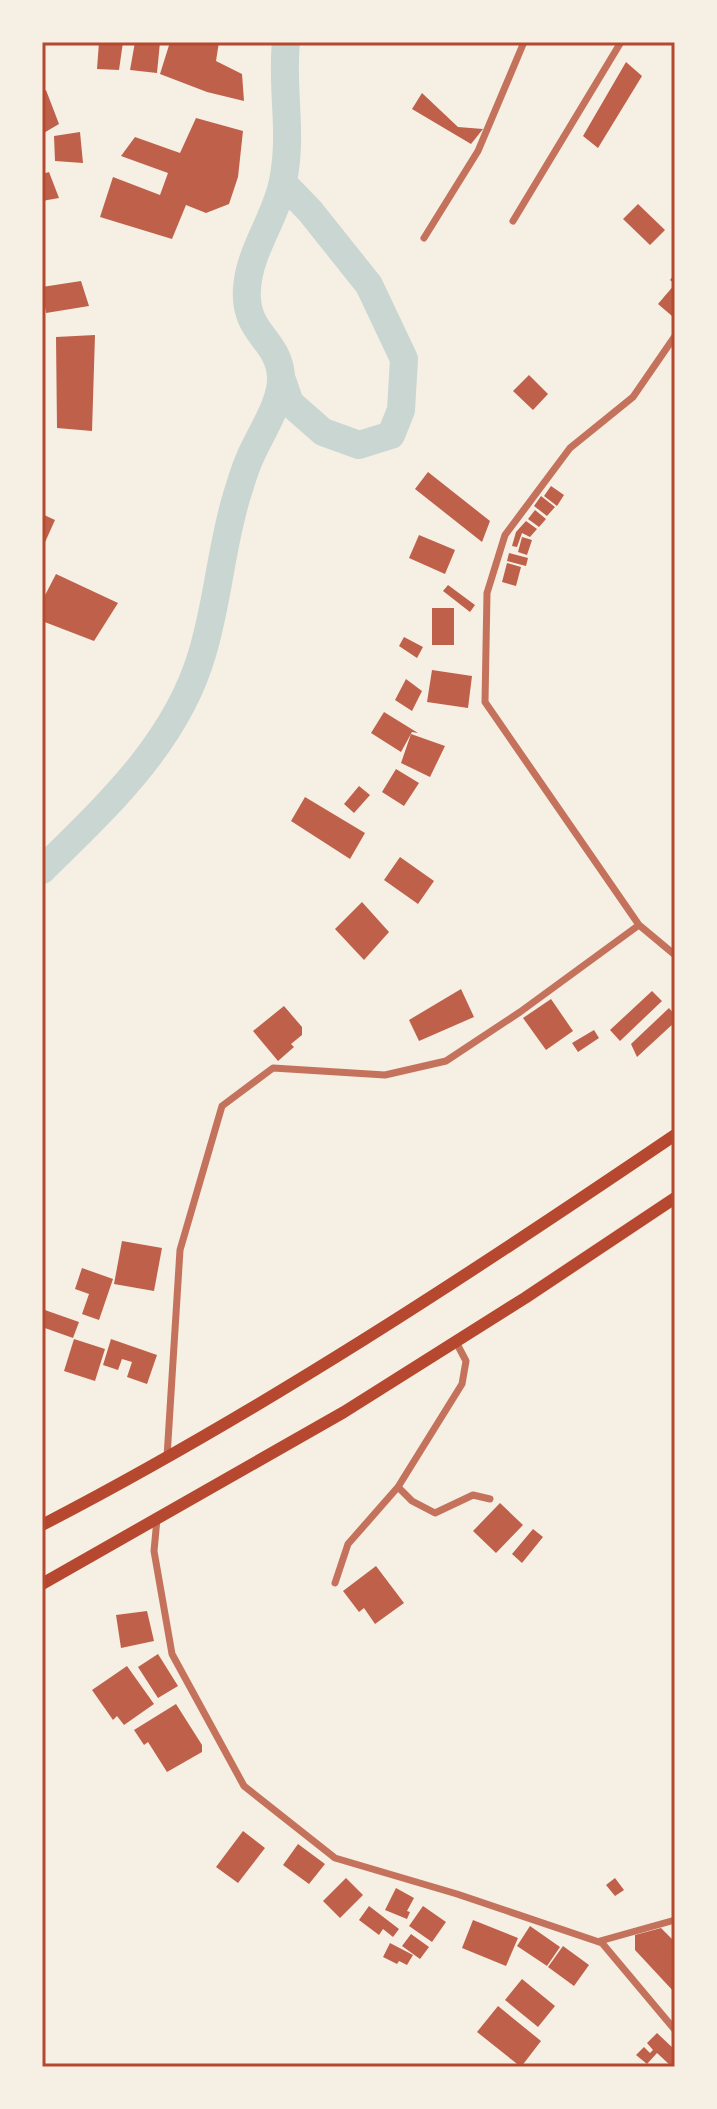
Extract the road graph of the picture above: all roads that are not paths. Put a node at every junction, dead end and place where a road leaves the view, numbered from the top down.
1 (524, 42) edge
2 (621, 42) edge
3 (513, 221) dead end
4 (424, 238) dead end
5 (675, 336) edge
6 (639, 925) junction
7 (675, 955) edge
8 (675, 1135) edge
9 (675, 1198) edge
10 (456, 1342) junction
11 (167, 1457) junction
12 (398, 1487) junction
13 (490, 1499) dead end
14 (157, 1519) junction
15 (42, 1525) edge
16 (335, 1583) dead end
17 (42, 1584) edge
18 (675, 1920) edge
19 (597, 1941) junction
20 (675, 2030) edge

1 - 4 street
2 - 3 street
5 - 6 street
6 - 7 street
6 - 11 street
8 - 11 highway
9 - 10 highway
10 - 12 street
10 - 14 highway
11 - 15 highway
12 - 13 street
12 - 16 street
14 - 17 highway
14 - 19 street
18 - 19 street
19 - 20 street

